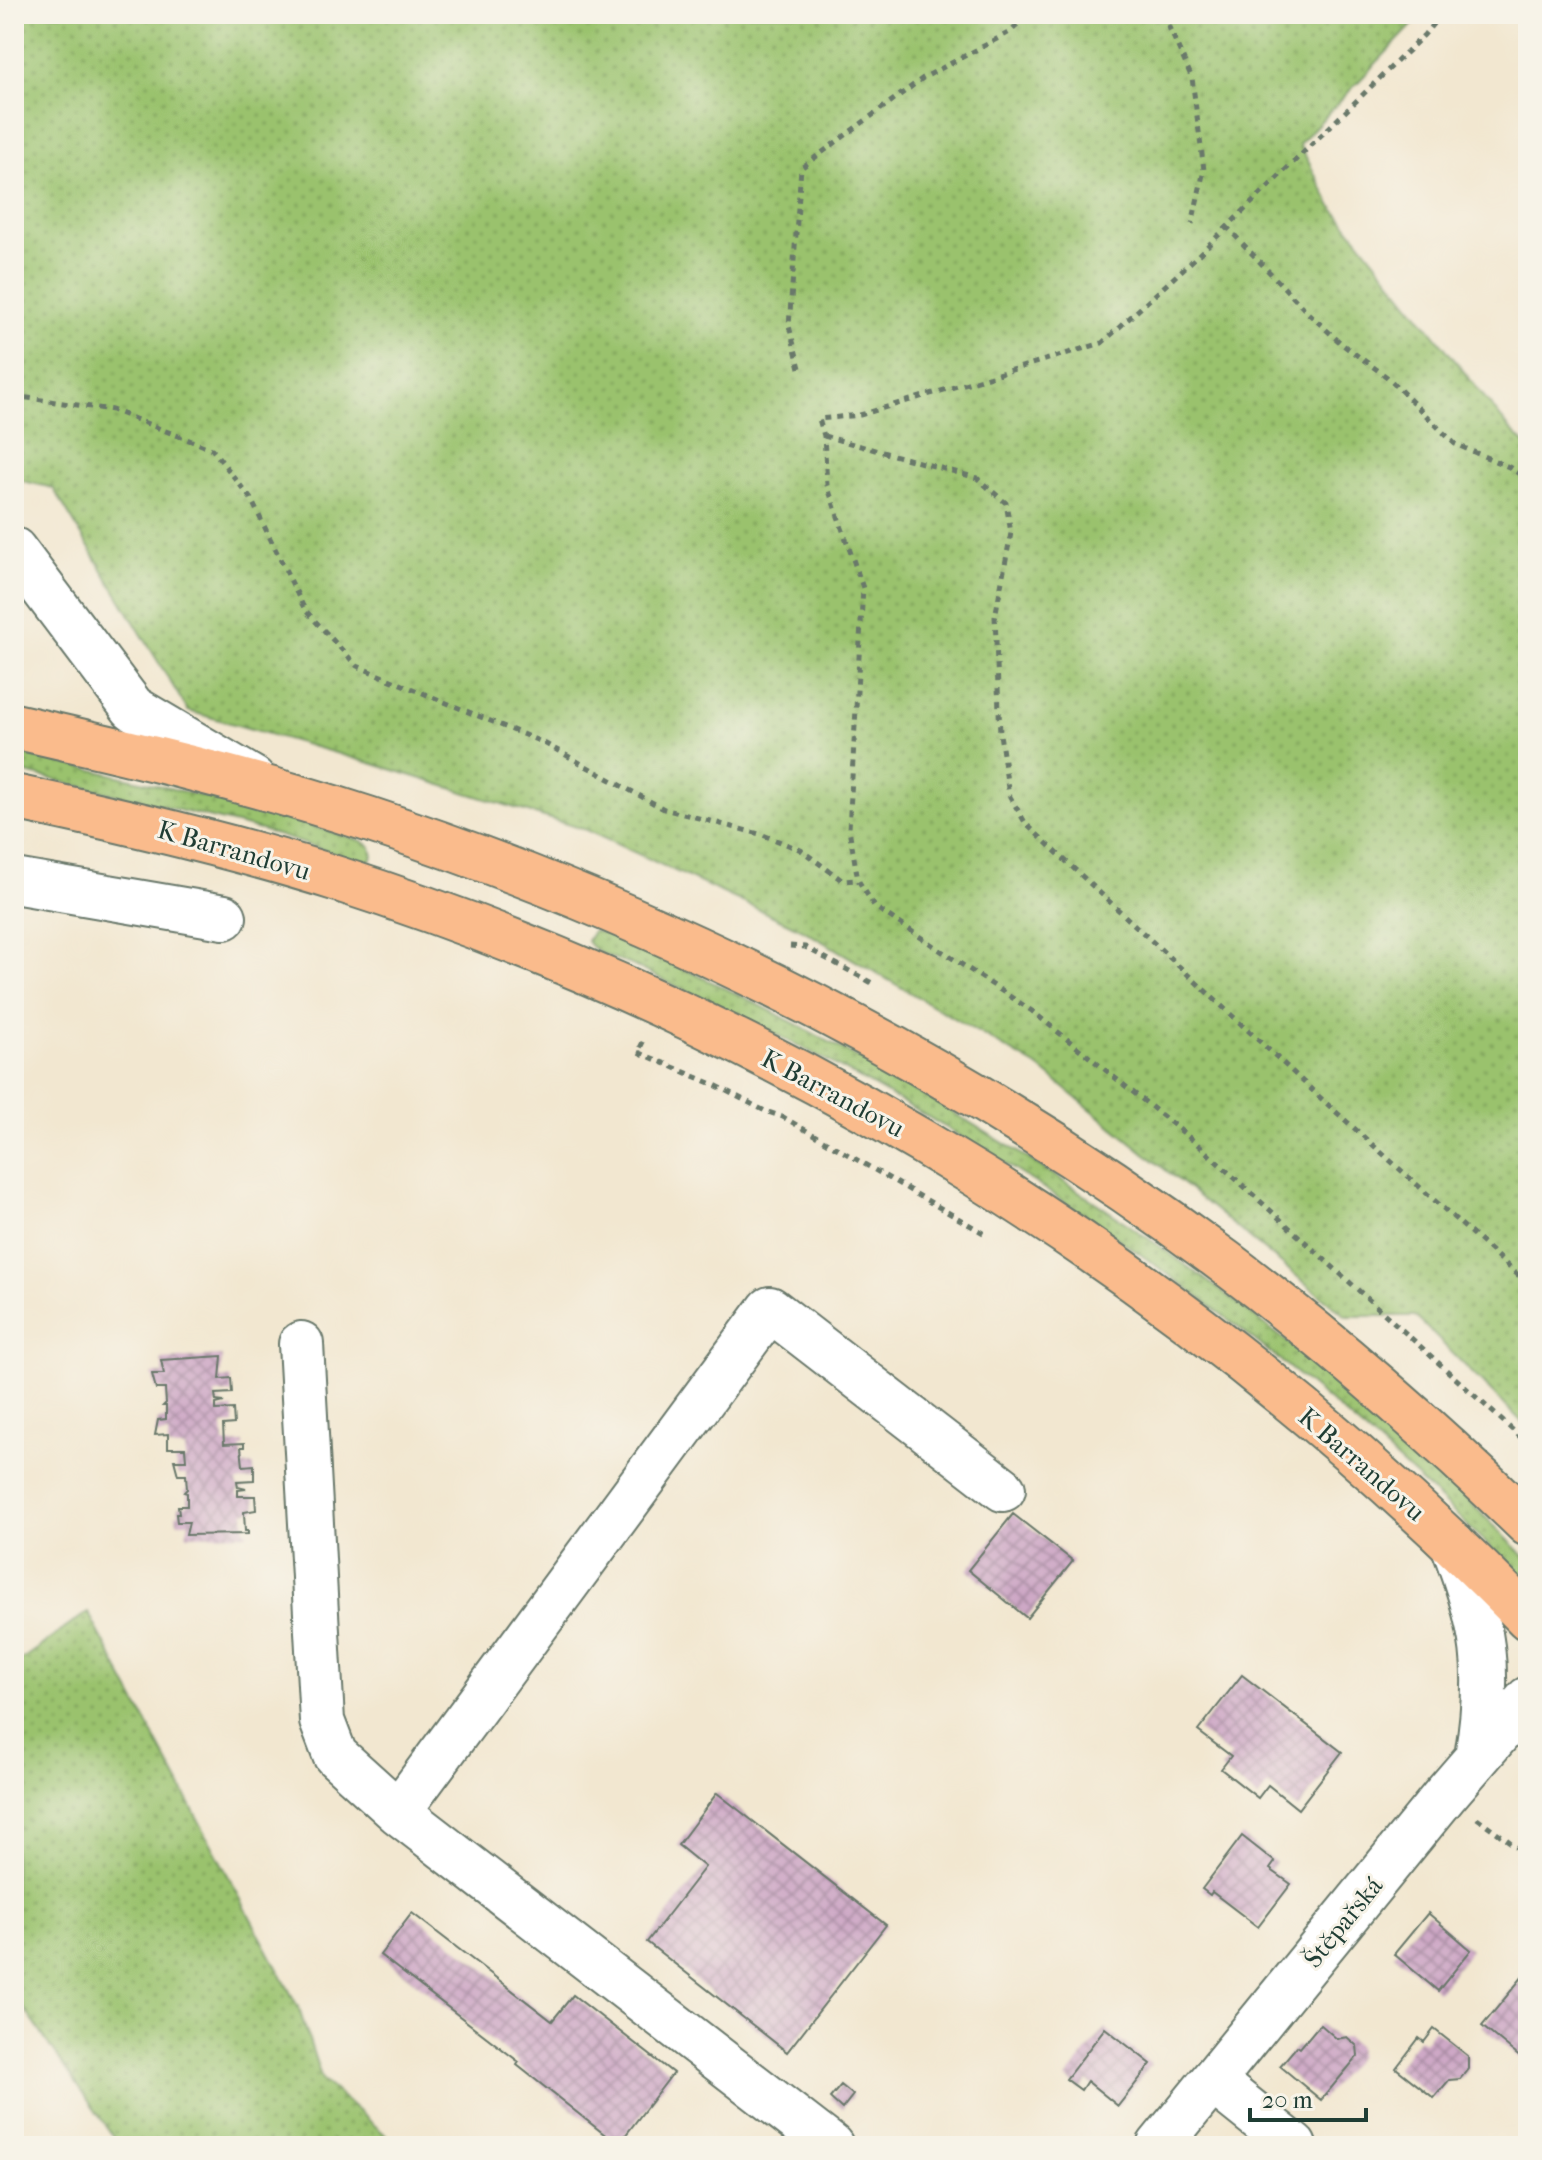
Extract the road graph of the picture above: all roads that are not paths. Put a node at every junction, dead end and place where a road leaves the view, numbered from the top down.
1 (14, 550) edge
2 (14, 726) edge
3 (273, 790) junction
4 (14, 797) edge
5 (14, 881) edge
6 (224, 917) dead end
7 (301, 1344) dead end
8 (1003, 1489) dead end
9 (1528, 1524) edge
10 (1453, 1544) junction
11 (1528, 1618) edge
12 (1528, 1699) edge
13 (1528, 1744) edge
14 (1477, 1760) junction
15 (398, 1812) junction
16 (1214, 2082) junction
17 (831, 2146) edge
18 (1159, 2146) edge
19 (1294, 2146) edge

1 - 3 street
2 - 3 main road
3 - 9 main road
4 - 10 main road, K Barrandovu
5 - 6 street
7 - 15 street
8 - 15 street
10 - 11 main road, K Barrandovu
10 - 14 street
12 - 14 street, Štěpařská
13 - 14 street
14 - 16 street, Štěpařská
15 - 17 street
16 - 18 street, Štěpařská
16 - 19 street

